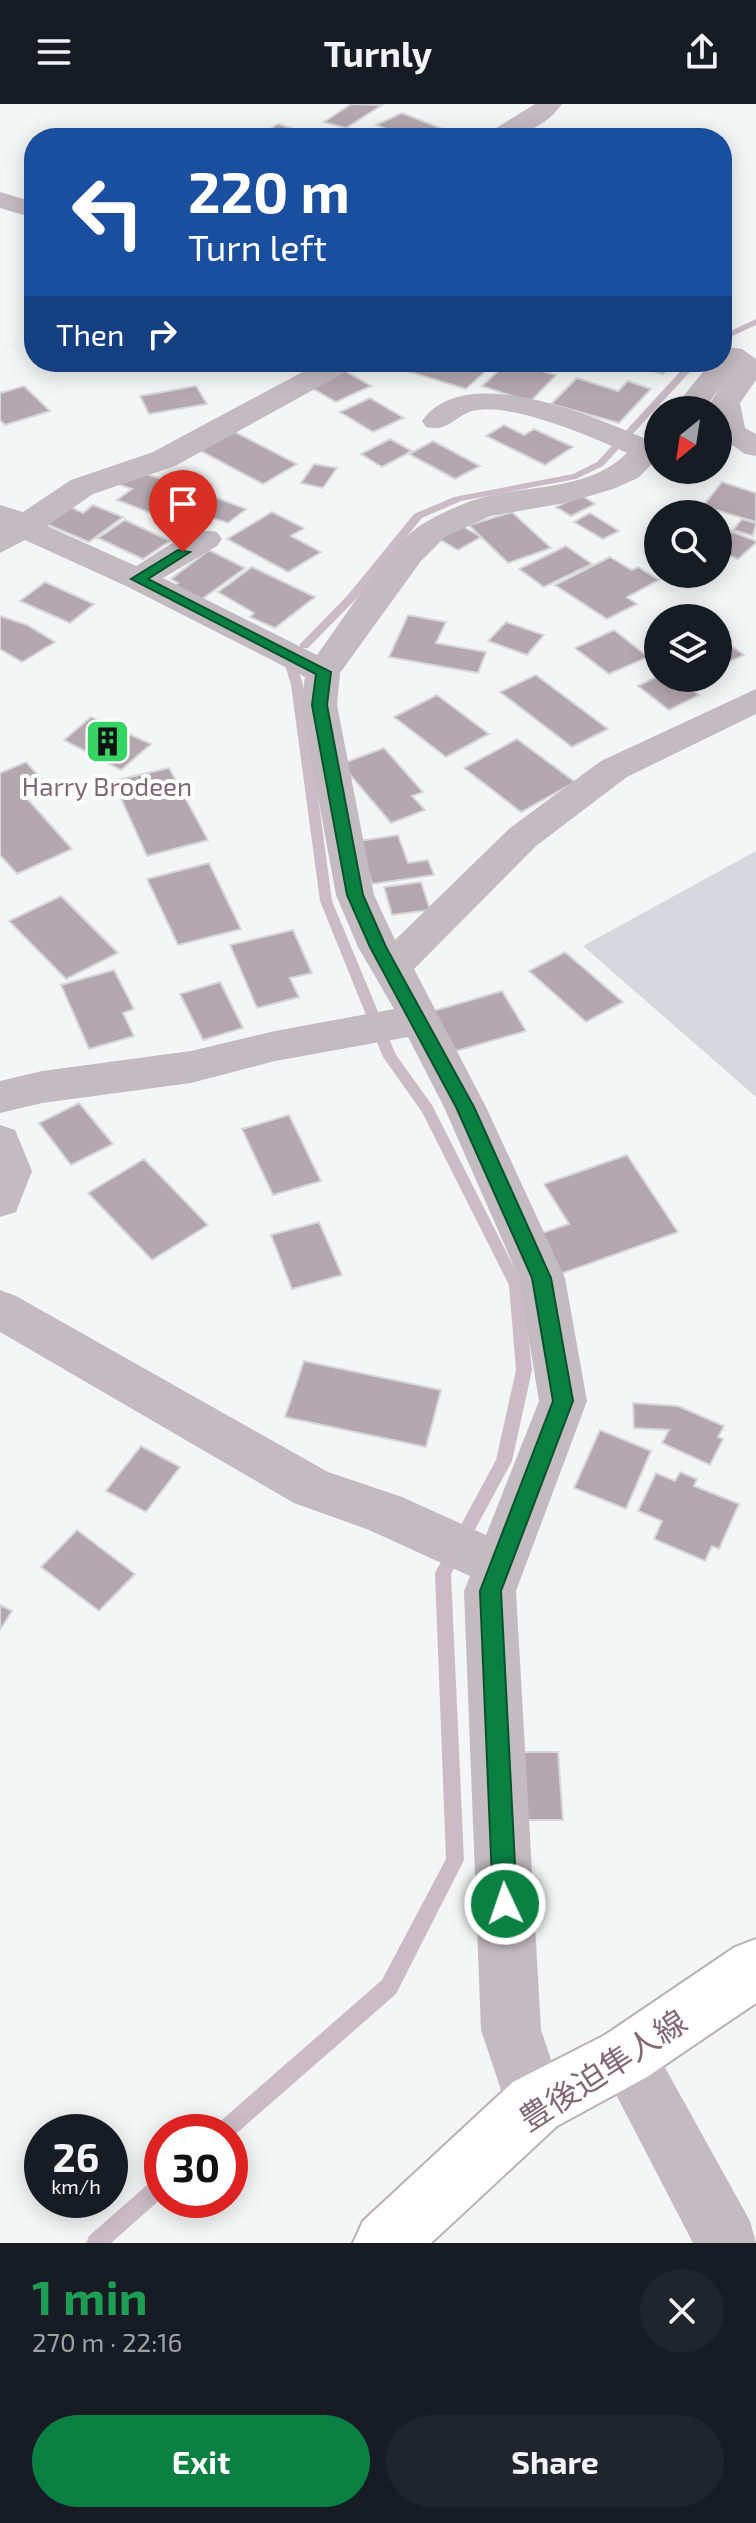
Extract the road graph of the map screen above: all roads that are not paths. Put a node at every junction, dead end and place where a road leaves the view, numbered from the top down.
1 (550, 104) edge
2 (514, 128) edge
3 (0, 200) edge
4 (24, 207) edge
5 (756, 344) edge
6 (732, 353) edge
7 (732, 359) edge
8 (325, 372) edge
9 (714, 372) edge
10 (697, 396) edge
11 (437, 421) dead end
12 (636, 442) edge
13 (756, 447) edge
14 (8, 528) edge
15 (206, 539) dead end
16 (138, 579) junction
17 (323, 672) junction
18 (756, 700) edge
19 (392, 966) junction
20 (384, 1026) junction
21 (0, 1097) edge
22 (0, 1142) edge
23 (0, 1200) edge
24 (0, 1309) edge
25 (496, 1564) junction
26 (756, 1968) edge
27 (626, 2056) junction
28 (535, 2104) junction
29 (385, 2243) edge
30 (728, 2243) edge

1 - 2 street
3 - 4 street
5 - 6 street
7 - 13 street
8 - 14 street
9 - 10 street
11 - 12 street
12 - 17 street
14 - 16 street
15 - 16 street
16 - 17 street
17 - 19 street
18 - 19 street
19 - 20 street
20 - 21 street
20 - 25 street
22 - 23 street
24 - 25 street
25 - 28 street
26 - 27 main road, 豊後迫隼人線
27 - 28 main road, 豊後迫隼人線
27 - 30 street
28 - 29 main road, 豊後迫隼人線

